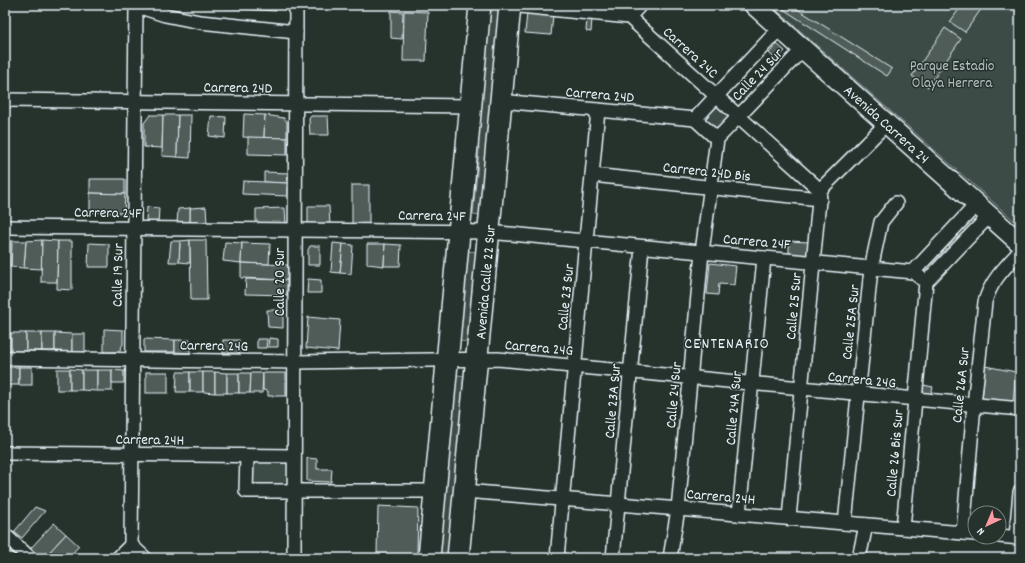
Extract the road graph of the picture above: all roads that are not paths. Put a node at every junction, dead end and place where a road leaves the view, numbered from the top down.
1 (135, 5) edge
2 (296, 5) edge
3 (480, 5) edge
4 (510, 5) edge
5 (640, 5) edge
6 (754, 5) edge
7 (629, 17) junction
8 (780, 28) junction
9 (296, 32) junction
10 (803, 49) junction
11 (716, 96) junction
12 (5, 100) edge
13 (501, 101) junction
14 (134, 102) junction
15 (296, 104) junction
16 (471, 106) junction
17 (598, 110) junction
18 (739, 117) junction
19 (695, 119) junction
20 (887, 123) junction
21 (717, 139) junction
22 (592, 175) junction
23 (709, 187) junction
24 (820, 195) junction
25 (896, 203) dead end
26 (983, 210) junction
27 (5, 227) edge
28 (134, 228) junction
29 (295, 230) junction
30 (460, 231) junction
31 (490, 232) junction
32 (586, 241) junction
33 (1020, 243) edge
34 (642, 247) junction
35 (1020, 251) edge
36 (702, 252) junction
37 (764, 258) junction
38 (813, 263) junction
39 (871, 269) junction
40 (913, 272) junction
41 (926, 282) junction
42 (5, 358) edge
43 (477, 358) junction
44 (132, 359) junction
45 (448, 359) junction
46 (296, 362) junction
47 (574, 366) junction
48 (631, 372) junction
49 (691, 378) junction
50 (752, 384) junction
51 (801, 389) junction
52 (858, 394) junction
53 (915, 400) junction
54 (974, 405) junction
55 (1020, 409) edge
56 (5, 453) edge
57 (132, 454) junction
58 (246, 456) junction
59 (294, 456) junction
60 (294, 491) junction
61 (436, 491) junction
62 (465, 491) junction
63 (1020, 492) edge
64 (562, 499) junction
65 (618, 504) junction
66 (970, 505) edge
67 (678, 509) junction
68 (739, 514) junction
69 (789, 518) junction
70 (845, 523) junction
71 (866, 525) junction
72 (903, 528) junction
73 (967, 533) edge
74 (5, 535) edge
75 (1007, 537) edge
76 (1018, 538) edge
77 (131, 545) junction
78 (5, 555) edge
79 (8, 558) edge
80 (30, 558) edge
81 (118, 558) edge
82 (145, 558) edge
83 (294, 558) edge
84 (429, 558) edge
85 (458, 558) edge
86 (557, 558) edge
87 (613, 558) edge
88 (670, 558) edge
89 (859, 558) edge

1 - 9 street
1 - 14 street, Calle 19 Sur
2 - 9 street, Calle 20 Sur
3 - 16 main road, Avenida Calle 22 Sur
4 - 7 street
4 - 13 main road, Avenida Calle 22 Sur
5 - 7 street
6 - 8 main road, Avenida Carrera 24
7 - 11 street, Carrera 24C
8 - 10 main road, Avenida Carrera 24
8 - 11 street, Calle 24 Sur
9 - 15 street, Calle 20 Sur
10 - 18 street, Calle 24 Sur
10 - 20 main road, Avenida Carrera 24
11 - 18 street, Carrera 24C
11 - 19 street, Calle 24 Sur
12 - 14 street, Carrera 24D
13 - 17 street, Carrera 24D
13 - 31 main road, Avenida Calle 22 Sur
14 - 15 street, Carrera 24D
14 - 28 street, Calle 19 Sur
15 - 16 street, Carrera 24D
15 - 29 street, Calle 20 Sur
16 - 30 main road, Avenida Calle 22 Sur
17 - 19 street, Carrera 24D
17 - 22 street, Calle 23 Sur
18 - 21 street, Calle 24 Sur
18 - 24 street, Carrera 24C
19 - 21 street
20 - 24 street
20 - 26 main road, Avenida Carrera 24
21 - 23 street, Calle 24 Sur
22 - 23 street, Carrera 24D Bis
22 - 32 street, Calle 23 Sur
23 - 24 street, Carrera 24D Bis
23 - 36 street, Calle 24 Sur
24 - 38 street, Calle 25 Sur
25 - 39 street, Calle 25A Sur
26 - 33 main road, Avenida Carrera 24
26 - 40 street
26 - 41 street
27 - 28 street, Carrera 24F
28 - 29 street, Carrera 24F
28 - 44 street, Calle 19 Sur
29 - 30 street, Carrera 24F
29 - 46 street, Calle 20 Sur
30 - 31 street, Carrera 24F
30 - 45 main road, Avenida Calle 22 Sur
31 - 32 street, Carrera 24F
31 - 43 main road, Avenida Calle 22 Sur
32 - 34 street, Carrera 24F
32 - 47 street, Calle 23 Sur
34 - 36 street, Carrera 24F
34 - 48 street, Calle 23A Sur
35 - 54 street, Calle 26A Sur
36 - 37 street, Carrera 24F
36 - 49 street, Calle 24 Sur
37 - 38 street, Carrera 24F
37 - 50 street, Calle 24A Sur
38 - 39 street, Carrera 24F
38 - 51 street, Calle 25 Sur
39 - 40 street, Carrera 24F
39 - 52 street, Calle 25A Sur
40 - 41 street
41 - 53 street, Calle 26 Bis Sur
42 - 44 street, Carrera 24G
43 - 45 street, Carrera 24G
43 - 47 street, Carrera 24G
43 - 62 main road, Avenida Calle 22 Sur
44 - 46 street, Carrera 24G
44 - 57 street, Calle 19 Sur
45 - 46 street, Carrera 24G
45 - 61 main road, Avenida Calle 22 Sur
46 - 59 street, Calle 20 Sur
47 - 48 street, Carrera 24G
47 - 64 street, Calle 23 Sur
48 - 49 street, Carrera 24G
48 - 65 street, Calle 23A Sur
49 - 50 street, Carrera 24G
49 - 67 street, Calle 24 Sur
50 - 51 street, Carrera 24G
50 - 68 street, Calle 24A Sur
51 - 52 street, Carrera 24G
51 - 69 street, Calle 25 Sur
52 - 53 street, Carrera 24G
52 - 70 street, Calle 25A Sur
53 - 54 street, Carrera 24G
53 - 72 street, Calle 26 Bis Sur
54 - 55 street, Carrera 24G
54 - 66 street, Calle 26A Sur
56 - 57 street, Carrera 24H
57 - 58 street, Carrera 24H
57 - 77 street, Calle 19 Sur
58 - 59 street, Carrera 24H
58 - 60 street
59 - 60 street, Calle 20 Sur
60 - 61 street
60 - 83 street, Calle 20 Sur
61 - 84 main road, Avenida Calle 22 Sur
62 - 64 street, Carrera 24H
62 - 85 main road, Avenida Calle 22 Sur
63 - 76 street
64 - 65 street, Carrera 24H
64 - 86 street, Calle 23 Sur
65 - 67 street, Carrera 24H
65 - 87 street, Calle 23A Sur
67 - 68 street, Carrera 24H
67 - 88 street, Calle 24 Sur
68 - 69 street, Carrera 24H
69 - 70 street, Carrera 24H
70 - 71 street, Carrera 24H
71 - 72 street, Carrera 24H
71 - 89 street
72 - 73 street, Carrera 24H
74 - 80 street
75 - 76 street
77 - 81 street
77 - 82 street
78 - 79 street

